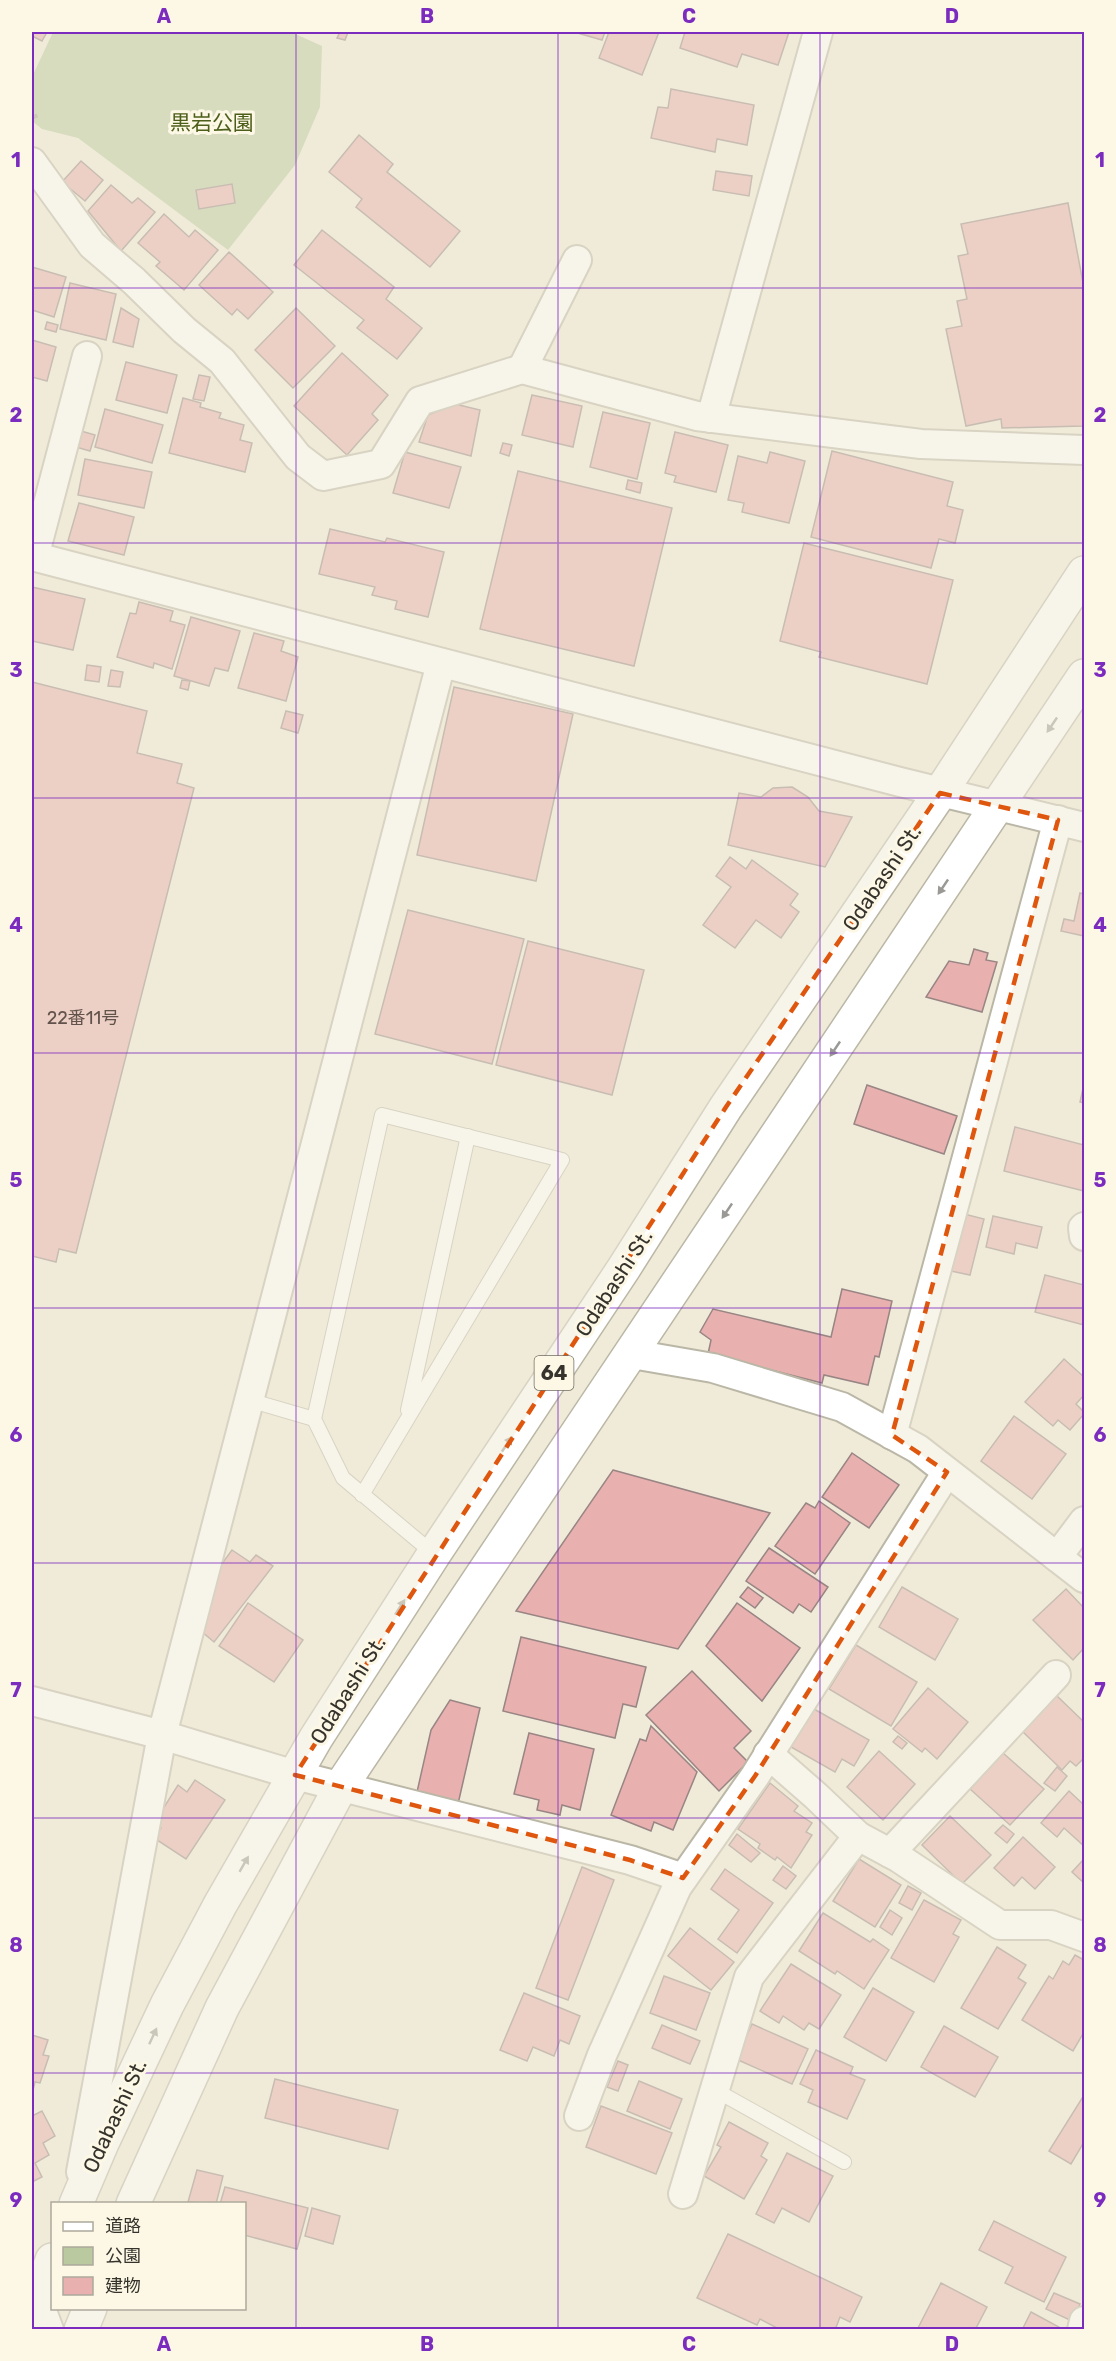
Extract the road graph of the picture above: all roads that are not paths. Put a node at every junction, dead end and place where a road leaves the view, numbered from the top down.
1 (818, 32) edge
2 (32, 162) edge
3 (577, 260) dead end
4 (87, 356) dead end
5 (522, 369) junction
6 (711, 418) junction
7 (1084, 450) edge
8 (32, 556) edge
9 (1084, 573) edge
10 (441, 663) junction
11 (1084, 676) edge
12 (940, 793) junction
13 (996, 807) junction
14 (1071, 823) edge
15 (468, 1136) junction
16 (1084, 1227) edge
17 (1084, 1236) edge
18 (632, 1354) junction
19 (249, 1400) junction
20 (314, 1419) junction
21 (405, 1422) junction
22 (892, 1435) junction
23 (947, 1472) junction
24 (362, 1495) junction
25 (1084, 1521) edge
26 (434, 1554) junction
27 (1057, 1557) junction
28 (1084, 1578) edge
29 (1056, 1675) dead end
30 (32, 1701) edge
31 (162, 1735) junction
32 (768, 1754) junction
33 (295, 1775) junction
34 (341, 1786) junction
35 (858, 1836) junction
36 (890, 1853) junction
37 (683, 1878) junction
38 (1082, 1933) edge
39 (715, 2090) junction
40 (579, 2116) dead end
41 (844, 2162) dead end
42 (683, 2194) dead end
43 (75, 2202) edge
44 (76, 2202) edge
45 (134, 2202) edge
46 (51, 2262) edge
47 (33, 2299) edge
48 (89, 2310) edge
49 (1084, 2321) edge
50 (50, 2330) edge
51 (81, 2330) edge
52 (1082, 2330) edge

1 - 6 street
2 - 5 street
3 - 5 street
4 - 8 street
5 - 6 street
6 - 7 street
8 - 10 street
9 - 12 main road, Odabashi St. / 64
10 - 12 street
10 - 19 street
11 -> 13 main road, 64
12 - 13 street
26 -> 12 main road, Odabashi St. / 64
13 - 14 street
13 -> 18 main road, 64
14 - 22 street
15 - 20 lane
15 - 21 lane
15 - 21 lane
16 - 17 street
18 - 22 street
18 - 34 main road, 64
19 - 20 lane
19 - 31 street
20 - 24 lane
21 - 24 lane
22 - 23 street
23 - 27 street
23 - 32 street
24 - 26 lane
25 - 27 street
33 -> 26 main road, Odabashi St. / 64
27 - 28 street
29 - 36 street
30 - 31 street
31 - 33 street
31 - 43 street
32 - 35 street
32 - 37 street
33 - 34 street
44 -> 33 main road, Odabashi St. / 64
34 - 37 street
34 - 45 main road, 64
35 - 36 street
35 - 39 street
36 - 38 street
37 - 40 street
39 - 41 lane
39 - 42 street
46 - 47 main road
47 - 50 street
48 - 51 main road
49 - 52 street

